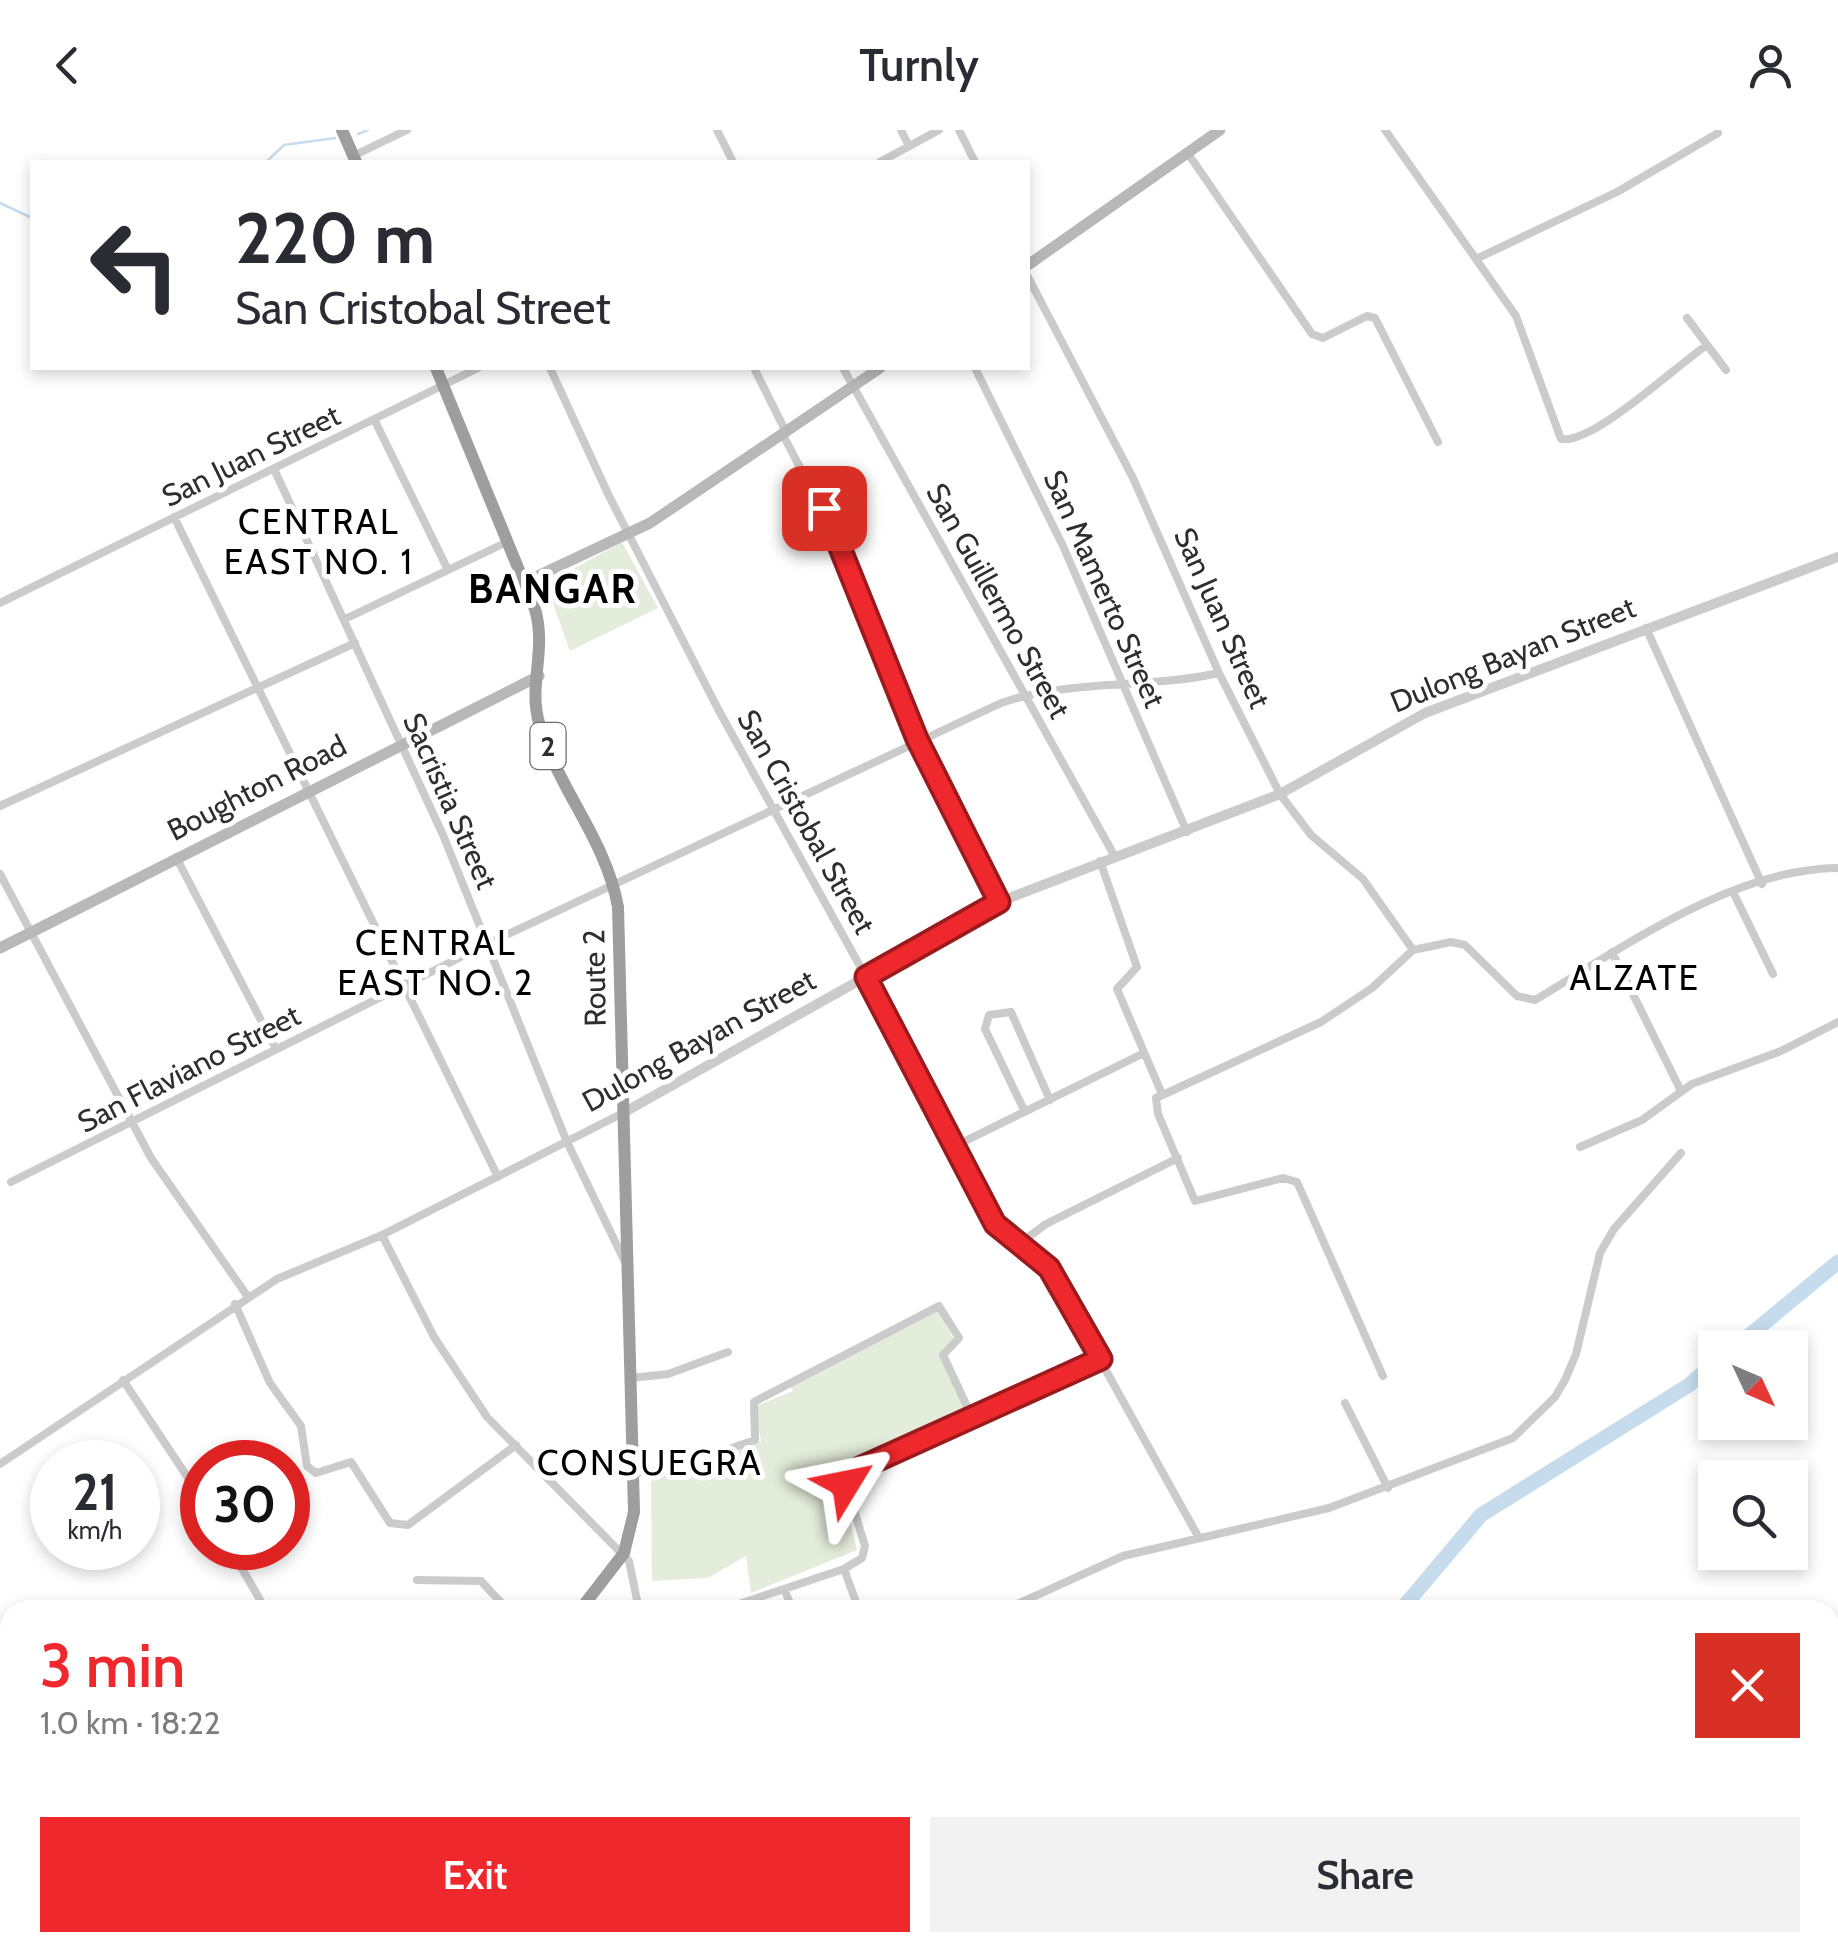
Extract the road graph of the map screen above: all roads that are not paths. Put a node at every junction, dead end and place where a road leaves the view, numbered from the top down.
1 (342, 130) edge
2 (407, 130) edge
3 (716, 130) edge
4 (901, 130) edge
5 (940, 130) edge
6 (959, 130) edge
7 (1220, 130) edge
8 (1385, 130) edge
9 (1718, 133) dead end
10 (909, 146) junction
11 (1187, 152) junction
12 (354, 159) edge
13 (733, 160) edge
14 (884, 160) edge
15 (974, 160) edge
16 (1478, 258) junction
17 (1030, 264) edge
18 (1030, 281) edge
19 (1688, 318) dead end
20 (1707, 345) junction
21 (437, 370) edge
22 (474, 370) edge
23 (551, 370) edge
24 (755, 370) edge
25 (843, 370) edge
26 (877, 370) edge
27 (976, 370) edge
28 (1726, 370) dead end
29 (854, 385) junction
30 (444, 386) junction
31 (374, 421) junction
32 (784, 432) junction
33 (1438, 442) dead end
34 (274, 469) junction
35 (174, 517) junction
36 (628, 535) junction
37 (508, 542) junction
38 (1838, 557) edge
39 (448, 570) junction
40 (525, 582) junction
41 (0, 603) edge
42 (345, 620) junction
43 (1646, 628) junction
44 (355, 643) junction
45 (1219, 673) junction
46 (538, 676) junction
47 (256, 685) junction
48 (1124, 687) junction
49 (1024, 696) junction
50 (917, 739) junction
51 (400, 744) junction
52 (310, 790) junction
53 (1280, 794) junction
54 (0, 806) edge
55 (774, 812) junction
56 (1187, 832) junction
57 (1114, 855) junction
58 (176, 858) junction
59 (1100, 861) junction
60 (1838, 868) edge
61 (0, 874) edge
62 (1762, 884) junction
63 (614, 885) junction
64 (1734, 894) junction
65 (999, 902) junction
66 (30, 932) junction
67 (489, 943) junction
68 (0, 948) edge
69 (1413, 950) junction
70 (1612, 952) junction
71 (1773, 974) dead end
72 (866, 977) junction
73 (402, 987) junction
74 (1838, 1022) edge
75 (276, 1049) junction
76 (1144, 1052) junction
77 (1681, 1091) junction
78 (1162, 1094) junction
79 (1050, 1100) junction
80 (623, 1112) junction
81 (1026, 1112) junction
82 (132, 1122) junction
83 (568, 1142) junction
84 (953, 1147) junction
85 (1580, 1147) dead end
86 (1681, 1153) dead end
87 (1178, 1158) junction
88 (498, 1178) junction
89 (11, 1182) dead end
90 (382, 1235) junction
91 (1020, 1244) junction
92 (627, 1265) junction
93 (248, 1297) junction
94 (235, 1304) junction
95 (728, 1352) dead end
96 (1101, 1359) junction
97 (1383, 1376) dead end
98 (631, 1378) junction
99 (123, 1380) junction
100 (1345, 1403) dead end
101 (972, 1417) junction
102 (516, 1445) junction
103 (0, 1463) edge
104 (180, 1466) edge
105 (636, 1474) junction
106 (1388, 1488) junction
107 (1199, 1538) junction
108 (624, 1553) junction
109 (844, 1569) junction
110 (243, 1570) edge
111 (417, 1580) dead end
112 (784, 1589) junction
113 (260, 1600) edge
114 (499, 1600) edge
115 (588, 1600) edge
116 (638, 1600) edge
117 (751, 1600) edge
118 (789, 1600) edge
119 (855, 1600) edge
120 (1026, 1600) edge

1 - 12 highway
2 - 12 street
3 - 13 street
4 - 10 street
5 - 10 street
6 - 15 street
7 - 11 main road
8 - 16 street
9 - 16 street
10 - 14 street
11 - 17 main road
11 - 33 street
16 - 20 street
18 - 45 street, San Juan Street
19 - 20 street
20 - 28 street
21 - 30 highway, Route 2 / 2
22 - 30 street, San Juan Street
23 - 36 street, San Cristobal Street
24 - 32 street
25 - 29 street, San Guillermo Street
26 - 29 main road
27 - 48 street, San Mamerto Street
29 - 32 main road
29 - 49 street, San Guillermo Street
30 - 31 street, San Juan Street
30 - 37 highway, Route 2 / 2
31 - 34 street, San Juan Street
31 - 39 street
32 - 36 main road
32 - 50 street
34 - 35 street, San Juan Street
34 - 42 street, Sacristia Street
35 - 41 street, San Juan Street
35 - 47 street
36 - 40 main road
36 - 55 street, San Cristobal Street
37 - 39 street
37 - 40 highway, Route 2 / 2
38 - 43 street, Dulong Bayan Street
39 - 42 street
40 - 46 highway, Route 2 / 2
42 - 44 street, Sacristia Street
43 - 53 street, Dulong Bayan Street
43 - 62 street
44 - 47 street
44 - 51 street, Sacristia Street
45 - 48 street, San Flaviano Street
45 - 53 street, San Juan Street
46 - 51 main road, Boughton Road
46 - 63 highway, Route 2 / 2
47 - 52 street
47 - 54 street
48 - 49 street, San Flaviano Street
48 - 56 street, San Mamerto Street
49 - 50 street, San Flaviano Street
49 - 57 street, San Guillermo Street
50 - 55 street, San Flaviano Street
50 - 65 street
51 - 52 main road, Boughton Road
51 - 67 street, Sacristia Street
52 - 58 main road, Boughton Road
52 - 73 street
53 - 56 street, Dulong Bayan Street
53 - 69 street, San Juan Street
55 - 63 street, San Flaviano Street
55 - 72 street, San Cristobal Street
56 - 57 street, Dulong Bayan Street
57 - 59 street, Dulong Bayan Street
58 - 66 main road, Boughton Road
58 - 75 street
59 - 65 street, Dulong Bayan Street
59 - 76 street
60 - 62 street
61 - 66 street
62 - 64 street
63 - 67 street, San Flaviano Street
63 - 80 highway, Route 2 / 2
64 - 70 street
64 - 71 street
65 - 72 street, Dulong Bayan Street
66 - 68 main road, Boughton Road
66 - 82 street
67 - 73 street, San Flaviano Street
67 - 83 street, Sacristia Street
69 - 70 street
69 - 78 street
70 - 77 street
72 - 80 street, Dulong Bayan Street
72 - 84 street, San Cristobal Street
73 - 75 street, San Flaviano Street
73 - 88 street
74 - 77 street
75 - 82 street, San Flaviano Street
76 - 78 street
76 - 79 street
77 - 85 street
78 - 87 street
79 - 81 street
79 - 81 street
80 - 83 street, Dulong Bayan Street
80 - 92 highway, Route 2 / 2
81 - 84 street
82 - 89 street, San Flaviano Street
82 - 93 street
83 - 88 street, Dulong Bayan Street
83 - 92 street, Sacristia Street
84 - 91 street, San Cristobal Street
86 - 106 street
87 - 91 street
87 - 97 street
88 - 90 street, Dulong Bayan Street
90 - 93 street, Dulong Bayan Street
90 - 102 street
91 - 96 street, San Cristobal Street
92 - 98 highway, Route 2 / 2
93 - 94 street, Dulong Bayan Street
94 - 99 street, Dulong Bayan Street
94 - 102 street
95 - 98 street
96 - 101 street
96 - 107 street, San Cristobal Street
98 - 105 highway, Route 2 / 2
99 - 103 street, Dulong Bayan Street
99 - 104 street
100 - 106 street
101 - 105 street
101 - 109 street
102 - 108 street
105 - 108 highway, Route 2 / 2
106 - 107 street
107 - 120 street
108 - 115 highway, Route 2 / 2
108 - 116 street
109 - 112 street
109 - 119 street
110 - 113 street
111 - 114 street
112 - 117 street
112 - 118 street

